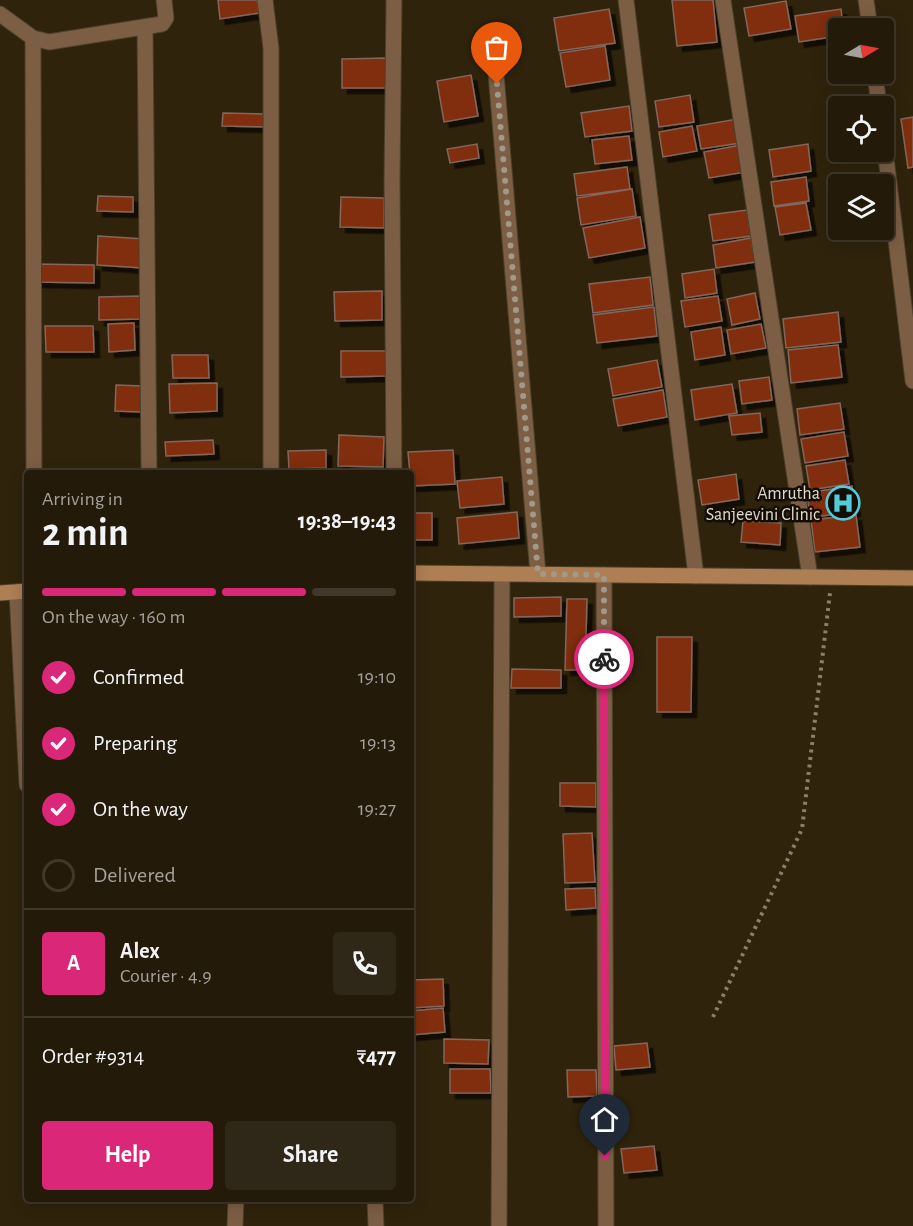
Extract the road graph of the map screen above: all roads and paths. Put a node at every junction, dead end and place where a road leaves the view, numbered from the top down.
1 (164, 0) edge
2 (265, 0) edge
3 (394, 0) edge
4 (626, 0) edge
5 (723, 0) edge
6 (866, 0) edge
7 (0, 14) edge
8 (869, 18) edge
9 (145, 28) junction
10 (33, 38) junction
11 (493, 38) dead end
12 (887, 162) edge
13 (913, 381) edge
14 (34, 470) edge
15 (149, 470) edge
16 (271, 470) edge
17 (394, 470) edge
18 (414, 573) edge
19 (502, 574) junction
20 (538, 574) junction
21 (604, 575) junction
22 (696, 576) junction
23 (810, 577) junction
24 (832, 577) junction
25 (913, 578) edge
26 (22, 591) edge
27 (0, 593) edge
28 (24, 669) edge
29 (713, 1017) dead end
30 (236, 1202) edge
31 (375, 1202) edge
32 (235, 1226) edge
33 (376, 1226) edge
34 (500, 1226) edge
35 (606, 1226) edge

1 - 9 street
2 - 16 street
3 - 17 street
4 - 22 street
5 - 23 street
6 - 8 street
7 - 10 street
9 - 10 street
9 - 15 street
10 - 14 street
11 - 20 street
12 - 13 street
18 - 19 main road
19 - 20 main road
19 - 34 street
20 - 21 main road
21 - 22 main road
21 - 35 street
22 - 23 main road
23 - 24 main road
24 - 25 main road
24 - 29 path
26 - 27 main road
26 - 28 street
30 - 32 street
31 - 33 street

